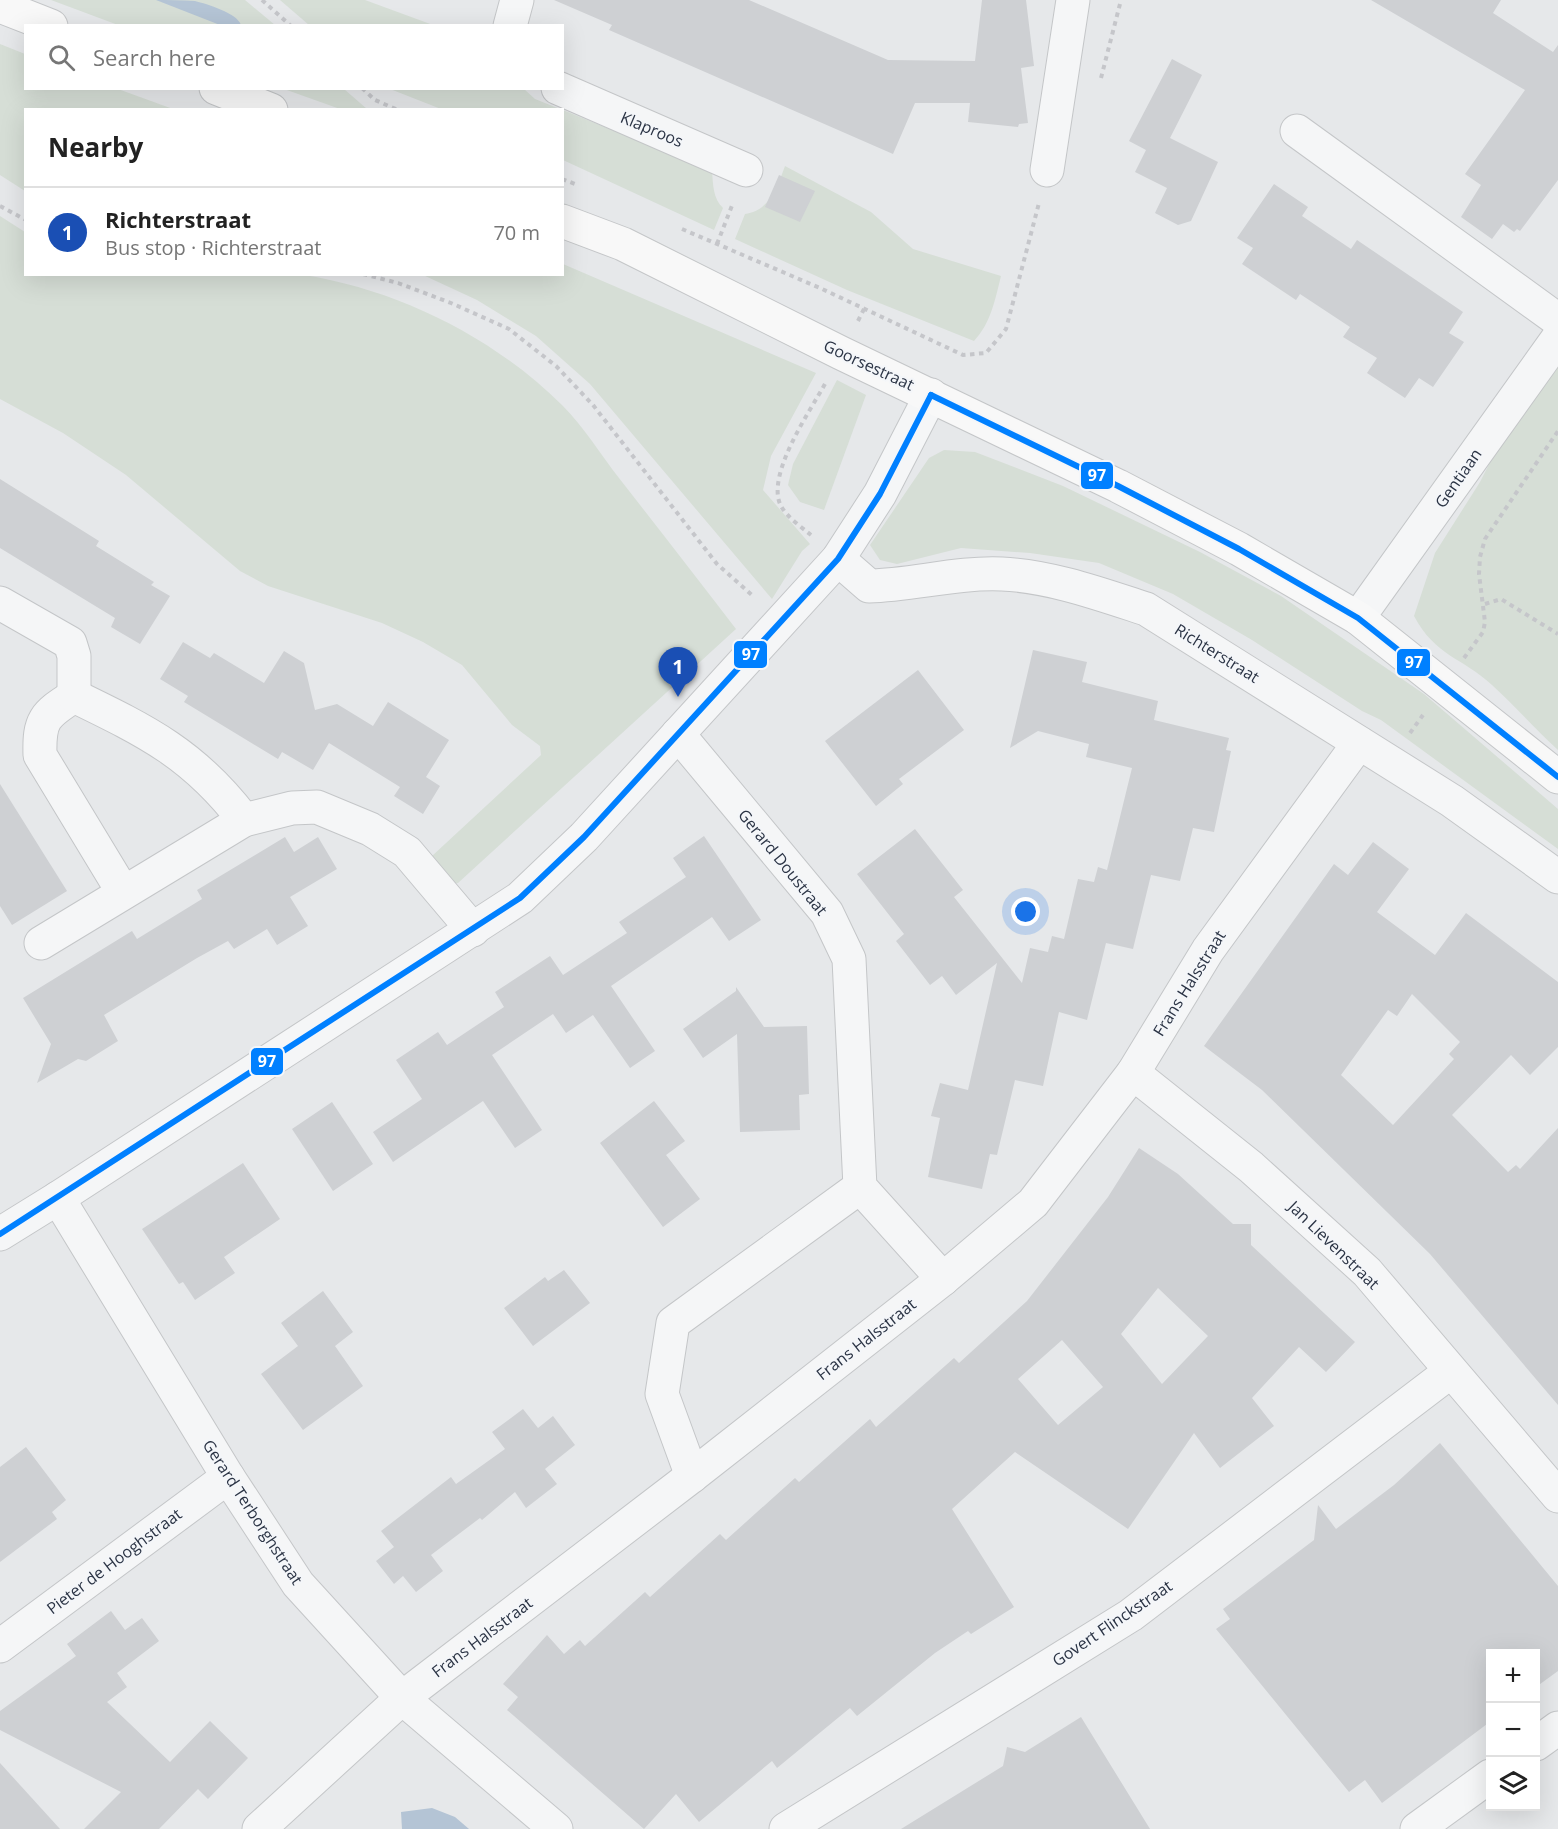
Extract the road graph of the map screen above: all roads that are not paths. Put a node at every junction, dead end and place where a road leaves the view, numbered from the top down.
1 (517, 0) edge
2 (1073, 0) edge
3 (0, 6) edge
4 (46, 24) edge
5 (511, 24) edge
6 (221, 90) edge
7 (563, 90) edge
8 (266, 108) edge
9 (1297, 130) dead end
10 (746, 170) road end
11 (1047, 170) road end
12 (564, 222) edge
13 (1558, 320) edge
14 (1558, 338) edge
15 (931, 395) junction
16 (838, 559) junction
17 (0, 603) edge
18 (1358, 618) junction
19 (74, 696) junction
20 (678, 734) junction
21 (1359, 743) junction
22 (1558, 777) edge
23 (244, 820) junction
24 (1558, 877) edge
25 (123, 892) junction
26 (473, 930) junction
27 (41, 943) dead end
28 (1133, 1073) junction
29 (860, 1186) junction
30 (58, 1198) junction
31 (0, 1234) edge
32 (943, 1279) junction
33 (1450, 1372) junction
34 (692, 1476) junction
35 (228, 1477) junction
36 (1558, 1496) edge
37 (0, 1646) edge
38 (402, 1698) junction
39 (1558, 1728) edge
40 (1540, 1741) edge
41 (1486, 1780) edge
42 (259, 1829) edge
43 (556, 1829) edge
44 (786, 1829) edge
45 (1417, 1829) edge

1 - 5 street
2 - 11 street
3 - 4 main road
6 - 8 main road
7 - 10 street, Klaproos
9 - 13 street
12 - 15 main road, Goorsestraat
14 - 18 street, Gentiaan
15 - 16 street
15 - 18 main road, Goorsestraat
16 - 20 street
16 - 21 street, Richterstraat
17 - 19 street
18 - 22 main road, Goorsestraat
19 - 23 street
19 - 25 street
20 - 26 street
20 - 29 street, Gerard Doustraat
21 - 24 street, Richterstraat
21 - 28 street, Frans Halsstraat
23 - 25 street
23 - 26 street
25 - 27 street
26 - 30 street
28 - 32 street, Frans Halsstraat
28 - 33 street, Jan Lievenstraat
29 - 32 street
29 - 34 street
30 - 31 street
30 - 35 street, Gerard Terborghstraat
32 - 34 street, Frans Halsstraat
33 - 36 street, Jan Lievenstraat
33 - 44 street, Govert Flinckstraat
34 - 38 street, Frans Halsstraat
35 - 37 street, Pieter de Hooghstraat
35 - 38 street, Gerard Terborghstraat
38 - 42 street, Frans Halsstraat
38 - 43 street, Gerard Terborghstraat
39 - 40 street
41 - 45 street

